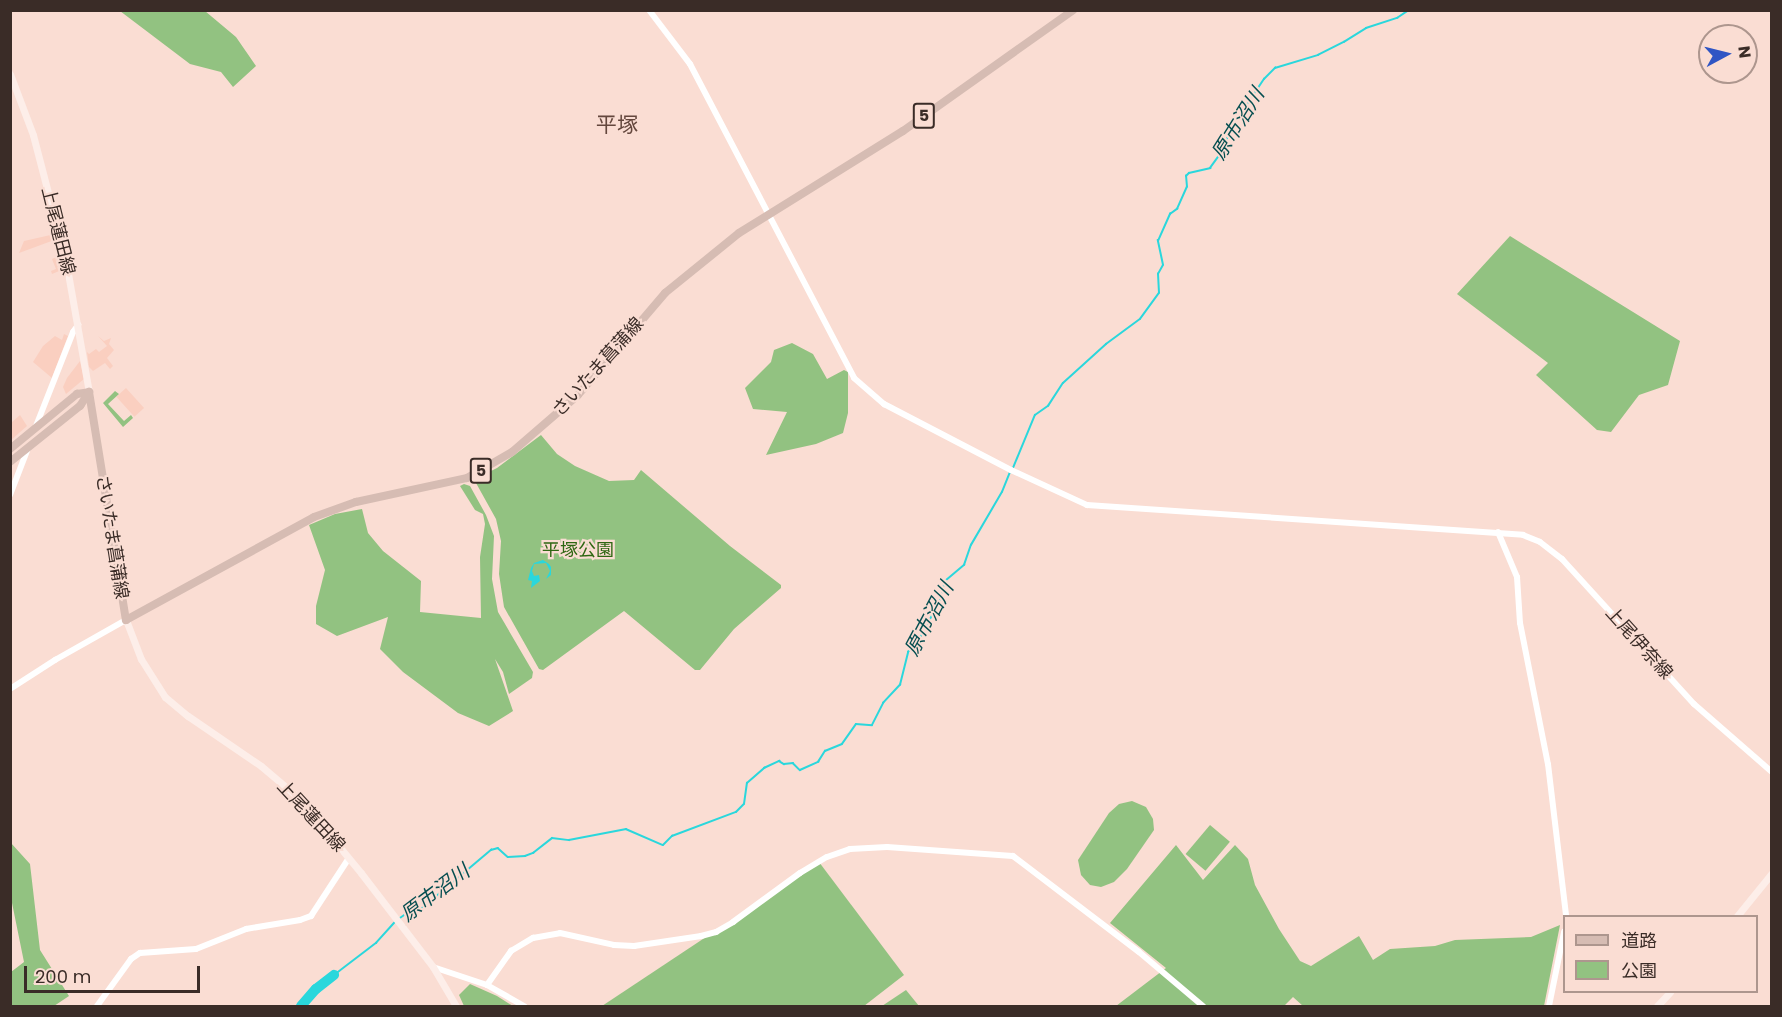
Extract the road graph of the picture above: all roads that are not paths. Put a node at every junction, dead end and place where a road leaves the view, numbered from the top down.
1 (649, 10) edge
2 (1073, 10) edge
3 (10, 74) edge
4 (769, 213) junction
5 (78, 324) junction
6 (89, 392) junction
7 (36, 427) junction
8 (28, 447) junction
9 (10, 448) edge
10 (10, 462) edge
11 (10, 495) edge
12 (1498, 532) junction
13 (126, 620) junction
14 (10, 689) edge
15 (1772, 772) edge
16 (350, 858) junction
17 (1772, 873) edge
18 (1566, 915) edge
19 (1738, 915) edge
20 (1563, 937) edge
21 (433, 967) junction
22 (487, 985) junction
23 (1670, 993) edge
24 (97, 1006) edge
25 (456, 1006) edge
26 (524, 1006) edge
27 (1203, 1006) edge
28 (1549, 1006) edge
29 (1657, 1006) edge

1 - 4 street, 上尾伊奈線
2 - 4 main road, さいたま菖蒲線 / 5
3 - 5 main road, 上尾蓮田線
4 - 12 street, 上尾伊奈線
4 - 13 main road, さいたま菖蒲線 / 5
5 - 6 main road, 上尾蓮田線
5 - 7 street
6 - 7 main road
6 - 8 main road
6 - 13 main road, さいたま菖蒲線
7 - 9 main road
8 - 10 main road
8 - 11 street
12 - 15 street, 上尾伊奈線
12 - 18 street
13 - 14 street
13 - 16 main road, 上尾蓮田線
16 - 21 main road, 上尾蓮田線
16 - 24 street
17 - 19 main road
20 - 28 street
21 - 22 street
21 - 25 main road, 上尾蓮田線
22 - 26 street
22 - 27 street
23 - 29 main road

